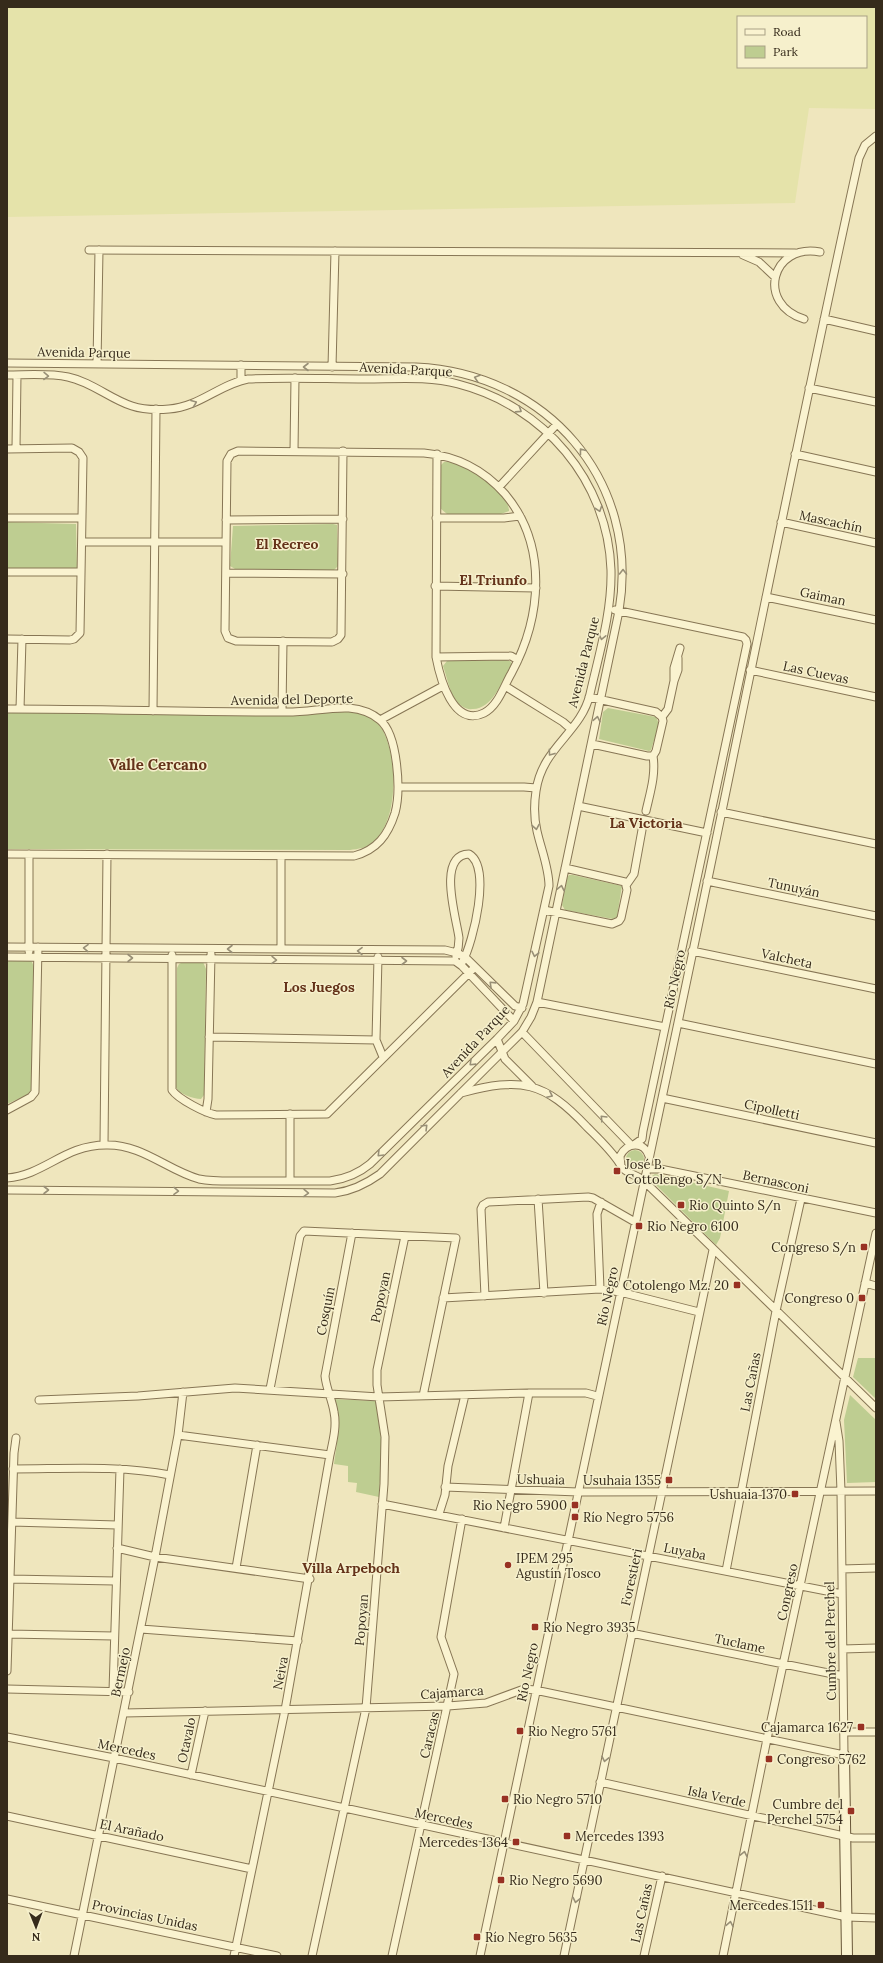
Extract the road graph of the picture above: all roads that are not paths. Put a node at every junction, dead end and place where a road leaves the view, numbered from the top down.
1 (876, 136) edge
2 (89, 250) dead end
3 (99, 250) junction
4 (335, 251) junction
5 (820, 252) dead end
6 (739, 253) junction
7 (796, 253) junction
8 (775, 277) junction
9 (804, 319) dead end
10 (824, 319) junction
11 (876, 331) edge
12 (7, 363) edge
13 (69, 364) junction
14 (97, 364) junction
15 (241, 366) junction
16 (332, 367) junction
17 (7, 375) edge
18 (17, 375) junction
19 (68, 377) junction
20 (294, 378) junction
21 (241, 380) junction
22 (809, 388) junction
23 (876, 402) edge
24 (156, 409) junction
25 (557, 424) junction
26 (549, 433) junction
27 (7, 448) edge
28 (16, 448) junction
29 (294, 451) junction
30 (343, 451) junction
31 (437, 454) junction
32 (795, 454) junction
33 (876, 472) edge
34 (499, 487) junction
35 (520, 516) junction
36 (7, 518) edge
37 (82, 518) junction
38 (436, 518) junction
39 (343, 519) junction
40 (226, 520) junction
41 (781, 522) junction
42 (82, 542) junction
43 (154, 542) junction
44 (226, 542) junction
45 (876, 543) edge
46 (7, 572) edge
47 (81, 572) junction
48 (226, 573) junction
49 (343, 574) junction
50 (435, 586) junction
51 (536, 588) junction
52 (766, 597) junction
53 (608, 609) junction
54 (619, 611) junction
55 (876, 620) edge
56 (7, 639) edge
57 (22, 639) junction
58 (283, 641) junction
59 (680, 648) dead end
60 (436, 657) junction
61 (518, 660) junction
62 (750, 670) junction
63 (444, 686) junction
64 (505, 686) junction
65 (589, 697) junction
66 (876, 697) edge
67 (601, 700) junction
68 (7, 709) edge
69 (20, 709) junction
70 (153, 711) junction
71 (282, 712) junction
72 (662, 717) junction
73 (380, 720) junction
74 (571, 729) junction
75 (592, 744) junction
76 (653, 756) junction
77 (399, 787) junction
78 (536, 788) junction
79 (578, 806) junction
80 (646, 811) dead end
81 (721, 812) junction
82 (642, 830) dead end
83 (707, 833) junction
84 (876, 844) edge
85 (7, 854) edge
86 (29, 854) junction
87 (107, 854) junction
88 (281, 856) junction
89 (565, 868) junction
90 (707, 881) junction
91 (627, 884) junction
92 (544, 910) junction
93 (556, 912) junction
94 (876, 916) edge
95 (7, 947) edge
96 (28, 947) junction
97 (38, 947) junction
98 (106, 948) junction
99 (172, 948) junction
100 (211, 949) junction
101 (281, 949) junction
102 (692, 950) junction
103 (378, 951) junction
104 (457, 953) junction
105 (7, 957) edge
106 (29, 957) junction
107 (38, 957) junction
108 (465, 957) junction
109 (106, 958) junction
110 (172, 958) junction
111 (211, 959) junction
112 (378, 961) junction
113 (458, 963) junction
114 (475, 967) junction
115 (469, 973) junction
116 (876, 988) edge
117 (537, 1002) junction
118 (522, 1008) junction
119 (514, 1021) junction
120 (678, 1023) junction
121 (665, 1027) junction
122 (522, 1032) junction
123 (209, 1038) junction
124 (497, 1039) junction
125 (376, 1040) junction
126 (501, 1053) junction
127 (383, 1057) junction
128 (876, 1064) edge
129 (536, 1089) junction
130 (459, 1094) junction
131 (437, 1098) junction
132 (662, 1098) junction
133 (446, 1107) junction
134 (7, 1110) edge
135 (206, 1112) junction
136 (290, 1114) junction
137 (876, 1143) edge
138 (104, 1144) junction
139 (633, 1145) junction
140 (649, 1156) junction
141 (621, 1166) junction
142 (647, 1168) junction
143 (635, 1175) junction
144 (7, 1178) edge
145 (290, 1181) junction
146 (644, 1181) junction
147 (7, 1190) edge
148 (538, 1199) junction
149 (801, 1199) junction
150 (601, 1202) junction
151 (876, 1213) edge
152 (635, 1222) junction
153 (352, 1233) junction
154 (876, 1233) edge
155 (405, 1236) junction
156 (713, 1250) junction
157 (865, 1283) junction
158 (876, 1286) edge
159 (600, 1290) junction
160 (620, 1292) junction
161 (544, 1293) junction
162 (486, 1296) junction
163 (443, 1298) junction
164 (776, 1311) junction
165 (699, 1312) junction
166 (845, 1378) junction
167 (270, 1389) junction
168 (183, 1392) junction
169 (529, 1393) junction
170 (329, 1394) junction
171 (465, 1395) junction
172 (423, 1396) junction
173 (597, 1396) junction
174 (379, 1397) junction
175 (39, 1400) dead end
176 (876, 1408) edge
177 (836, 1422) junction
178 (178, 1435) junction
179 (16, 1438) dead end
180 (257, 1445) junction
181 (330, 1455) junction
182 (13, 1469) junction
183 (120, 1469) junction
184 (170, 1475) junction
185 (446, 1487) junction
186 (510, 1490) junction
187 (841, 1491) junction
188 (876, 1491) edge
189 (578, 1492) junction
190 (662, 1492) junction
191 (741, 1492) junction
192 (820, 1492) junction
193 (382, 1504) junction
194 (439, 1514) junction
195 (462, 1519) junction
196 (12, 1522) junction
197 (118, 1525) junction
198 (504, 1528) junction
199 (568, 1539) junction
200 (117, 1548) junction
201 (648, 1555) junction
202 (156, 1557) junction
203 (236, 1568) junction
204 (876, 1568) edge
205 (842, 1569) junction
206 (726, 1571) junction
207 (10, 1579) junction
208 (310, 1579) junction
209 (115, 1581) junction
210 (800, 1586) junction
211 (842, 1594) junction
212 (141, 1630) junction
213 (631, 1633) junction
214 (8, 1634) edge
215 (114, 1636) junction
216 (298, 1641) junction
217 (876, 1648) edge
218 (843, 1649) junction
219 (784, 1664) junction
220 (7, 1671) edge
221 (843, 1676) junction
222 (7, 1688) edge
223 (536, 1690) junction
224 (113, 1691) junction
225 (129, 1692) junction
226 (448, 1706) junction
227 (616, 1707) junction
228 (366, 1708) junction
229 (285, 1710) junction
230 (205, 1711) junction
231 (124, 1713) junction
232 (844, 1732) junction
233 (876, 1732) edge
234 (7, 1737) edge
235 (768, 1739) junction
236 (844, 1755) junction
237 (114, 1758) junction
238 (191, 1775) junction
239 (600, 1782) junction
240 (268, 1793) junction
241 (344, 1809) junction
242 (7, 1816) edge
243 (752, 1816) junction
244 (420, 1825) junction
245 (98, 1835) junction
246 (846, 1837) junction
247 (876, 1838) edge
248 (504, 1843) junction
249 (584, 1860) junction
250 (252, 1869) junction
251 (662, 1876) junction
252 (736, 1892) junction
253 (7, 1899) edge
254 (82, 1914) junction
255 (847, 1917) junction
256 (876, 1918) edge
257 (236, 1947) junction
258 (74, 1956) edge
259 (234, 1956) edge
260 (277, 1956) edge
261 (312, 1956) edge
262 (392, 1956) edge
263 (480, 1956) edge
264 (564, 1956) edge
265 (644, 1956) edge
266 (723, 1956) edge
267 (847, 1956) edge

1 - 10 street, Río Negro
2 - 3 street
3 - 4 street
3 - 14 street
4 - 6 street
4 - 16 street
5 - 7 street
6 - 7 street
6 - 8 street
7 - 8 street
8 - 9 street
10 - 11 street
10 - 22 street, Río Negro
12 - 13 street, Avenida Parque
13 - 14 street, Avenida Parque
13 - 19 street
14 - 15 street, Avenida Parque
16 -> 15 street, Avenida Parque
15 - 21 street
25 -> 16 street, Avenida Parque
17 - 18 street, Avenida Parque
18 -> 19 street, Avenida Parque
18 - 28 street
19 - 24 street, Avenida Parque
20 - 21 street, Avenida Parque
20 -> 26 street, Avenida Parque
20 - 29 street
24 -> 21 street, Avenida Parque
22 - 23 street
22 - 32 street, Río Negro
24 - 43 street
25 - 26 street
54 -> 25 street, Avenida Parque
26 - 34 street
26 -> 53 street, Avenida Parque
27 - 28 street
28 - 37 street
29 - 30 street
29 - 40 street
30 - 31 street
30 - 39 street
31 - 34 street
31 - 38 street
32 - 33 street
32 - 41 street, Río Negro
34 - 35 street
35 - 38 street
35 - 51 street
36 - 37 street
37 - 42 street
38 - 50 street
39 - 40 street
39 - 49 street
40 - 44 street
41 - 45 street, Mascachín
41 - 52 street, Río Negro
42 - 43 street
42 - 47 street
43 - 44 street
43 - 70 street
44 - 48 street
46 - 47 street
47 - 57 street
48 - 49 street
48 - 58 street
49 - 58 street
50 - 51 street
50 - 60 street
51 - 61 street
52 - 55 street, Gaiman
52 - 62 street, Río Negro
53 - 54 street
53 -> 65 street, Avenida Parque
54 - 67 street, Avenida Parque
54 - 83 street, Río Negro
56 - 57 street
57 - 69 street
58 - 71 street
59 - 72 street
60 - 61 street
60 - 63 street
61 - 64 street
62 - 66 street, Las Cuevas
62 - 81 street, Río Negro
63 - 64 street
63 - 73 street
64 - 74 street
65 - 67 street
65 - 74 street, Avenida Parque
67 - 72 street
75 -> 67 street, Avenida Parque
68 - 69 street, Avenida del Deporte
69 - 70 street, Avenida del Deporte
70 - 71 street, Avenida del Deporte
71 - 73 street, Avenida del Deporte
72 - 76 street
73 - 77 street
74 -> 78 street, Avenida Parque
75 - 76 street
75 - 79 street, Avenida Parque
76 - 80 street
77 - 78 street
77 - 88 street
78 -> 92 street, Avenida Parque
79 - 83 street
79 - 89 street, Avenida Parque
81 - 84 street
81 - 90 street, Río Negro
82 - 91 street
83 - 121 street, Río Negro
85 - 86 street
86 - 87 street
86 - 96 street
87 - 88 street
87 - 98 street
88 - 101 street
89 - 91 street
93 -> 89 street, Avenida Parque
90 - 94 street, Tunuyán
90 - 102 street, Río Negro
91 - 93 street
92 - 93 street
92 -> 118 street, Avenida Parque
93 - 117 street, Avenida Parque
95 - 96 street
96 - 97 street
96 - 106 street
98 -> 97 street
97 - 107 street
98 - 99 street
98 - 109 street
99 - 100 street
99 - 110 street
101 -> 100 street
100 - 111 street
103 -> 101 street
102 - 116 street, Valcheta
102 - 120 street, Río Negro
103 - 104 street
103 - 112 street
104 - 108 street
104 - 108 street
104 - 113 street
105 - 106 street
106 - 107 street
107 - 109 street
107 - 134 street
108 - 113 street
108 - 114 street
109 -> 110 street
109 - 138 street
110 - 111 street
110 - 135 street
111 -> 112 street
111 - 123 street
112 -> 113 street
112 - 125 street
113 - 115 street
114 - 115 street
118 -> 114 street
115 - 119 street
115 - 127 street
117 - 121 street
117 - 122 street, Avenida Parque
118 - 119 street, Avenida Parque
119 - 124 street, Avenida Parque
120 - 128 street
120 - 132 street, Río Negro
121 - 139 street, Río Negro
122 - 126 street, Avenida Parque
139 -> 122 street
123 - 125 street
123 - 135 street
124 - 126 street
124 -> 131 street, Avenida Parque
125 - 127 street
126 - 129 street
126 - 130 street, Avenida Parque
127 - 136 street
129 - 130 street
129 -> 141 street
130 - 133 street, Avenida Parque
131 - 133 street
131 -> 145 street, Avenida Parque
132 - 137 street, Cipolletti
132 - 140 street, Río Negro
147 -> 133 street, Avenida Parque
135 - 136 street
136 - 145 street
138 - 144 street, Avenida Parque
138 - 145 street, Avenida Parque
139 - 140 street
139 - 141 street
140 - 142 street, Río Negro
141 - 143 street
142 - 143 street
142 - 146 street, Río Negro
142 - 149 street, Bernasconi
143 - 146 street
146 - 152 street, Río Negro
146 - 156 street
148 - 150 street
148 - 161 street
148 - 162 street
149 - 151 street, Bernasconi
149 - 164 street, Las Cañas
150 - 152 street
150 - 159 street
152 - 160 street, Río Negro
153 - 155 street
153 - 167 street
153 - 170 street, Cosquín
154 - 157 street, Congreso
155 - 163 street
155 - 174 street, Popoyan
156 - 164 street
156 - 165 street, Forestieri
157 - 158 street
157 - 166 street, Congreso
159 - 160 street
159 - 161 street
160 - 165 street
160 - 173 street, Río Negro
161 - 162 street
162 - 163 street
163 - 172 street
164 - 166 street
164 - 191 street, Las Cañas
165 - 190 street, Forestieri
166 - 176 street
166 - 177 street, Congreso
167 - 168 street
167 - 170 street
168 - 175 street
168 - 178 street, Bermejo
169 - 171 street
169 - 173 street
169 - 186 street
170 - 174 street
170 - 181 street, Neiva
171 - 172 street
171 - 185 street
172 - 174 street
173 - 189 street, Río Negro
174 - 193 street, Popoyan
177 - 187 street, Cumbre del Perchel
177 - 192 street, Congreso
178 - 180 street
178 - 184 street, Bermejo
179 - 182 street
180 - 181 street
180 - 203 street
181 - 208 street, Neiva
182 - 183 street
182 - 196 street
183 - 184 street
183 - 197 street
184 - 202 street, Bermejo
185 - 186 street, Ushuaia
185 - 194 street
186 - 189 street, Ushuaia
186 - 198 street
187 - 188 street, Ushuaia
187 - 192 street, Ushuaia
187 - 205 street, Cumbre del Perchel
189 - 190 street, Ushuaia
189 - 199 street, Río Negro
190 - 191 street, Ushuaia
190 - 201 street, Forestieri
191 - 192 street, Ushuaia
191 - 206 street, Las Cañas
192 - 210 street, Congreso
193 - 194 street, Luyaba
193 - 228 street, Popoyan
194 - 195 street, Luyaba
195 - 198 street, Luyaba
195 - 226 street, Caracas
196 - 197 street
196 - 207 street
197 - 200 street
198 - 199 street, Luyaba
199 - 201 street, Luyaba
199 - 223 street, Río Negro
200 - 202 street
200 - 209 street
201 - 206 street, Luyaba
201 - 213 street, Forestieri
202 - 203 street
202 - 212 street, Bermejo
203 - 208 street
204 - 205 street
205 - 211 street, Cumbre del Perchel
206 - 210 street, Luyaba
207 - 209 street
207 - 214 street
208 - 216 street, Neiva
209 - 215 street
210 - 211 street, Luyaba
210 - 219 street, Congreso
211 - 218 street, Cumbre del Perchel
212 - 216 street
212 - 225 street, Bermejo
213 - 219 street, Tuclame
213 - 227 street, Forestieri
214 - 215 street
214 - 220 street
215 - 224 street
216 - 229 street, Neiva
217 - 218 street
218 - 221 street, Cumbre del Perchel
219 - 221 street, Tuclame
219 - 235 street, Congreso
221 - 232 street, Cumbre del Perchel
222 - 224 street
223 - 226 street, Cajamarca
223 - 227 street, Cajamarca
223 - 248 street, Río Negro
224 - 225 street
225 - 231 street, Bermejo
226 - 228 street, Cajamarca
226 - 244 street, Caracas
227 - 235 street, Cajamarca
227 -> 239 street, Forestieri
228 - 229 street, Cajamarca
228 - 241 street, Popoyan
229 - 230 street, Cajamarca
229 - 240 street, Neiva
230 - 231 street, Cajamarca
230 - 238 street, Otavalo
231 - 237 street, Bermejo
232 - 233 street
232 - 236 street, Cumbre del Perchel
234 - 237 street, Mercedes
235 - 236 street, Cajamarca
235 - 243 street, Congreso
236 - 246 main road, Cumbre del Perchel
237 - 238 street, Mercedes
237 - 245 street, Bermejo
238 - 240 street, Mercedes
239 - 243 street, Isla Verde
239 - 249 street, Forestieri
240 - 241 street, Mercedes
240 - 250 street, Neiva
241 - 244 street, Mercedes
241 - 261 street, Popoyan
242 - 245 street, El Arañado
243 - 246 street, Isla Verde
252 -> 243 street, Congreso
244 - 248 street, Mercedes
244 - 262 street, Caracas
245 - 250 street, El Arañado
245 - 254 street, Bermejo
246 - 247 street, Isla Verde
246 - 255 main road, Cumbre del Perchel
248 - 249 street, Mercedes
248 - 263 street, Río Negro
249 - 251 street, Mercedes
249 -> 264 street, Forestieri
250 - 257 street, Neiva
251 - 252 street, Mercedes
251 - 265 street, Las Cañas
252 - 255 street, Mercedes
266 -> 252 street, Congreso
253 - 254 street, Provincias Unidas
254 - 257 street, Provincias Unidas
254 - 258 street, Bermejo
255 - 256 street, Mercedes
255 - 267 main road, Cumbre del Perchel
257 - 259 street, Neiva
257 - 260 street, Provincias Unidas

